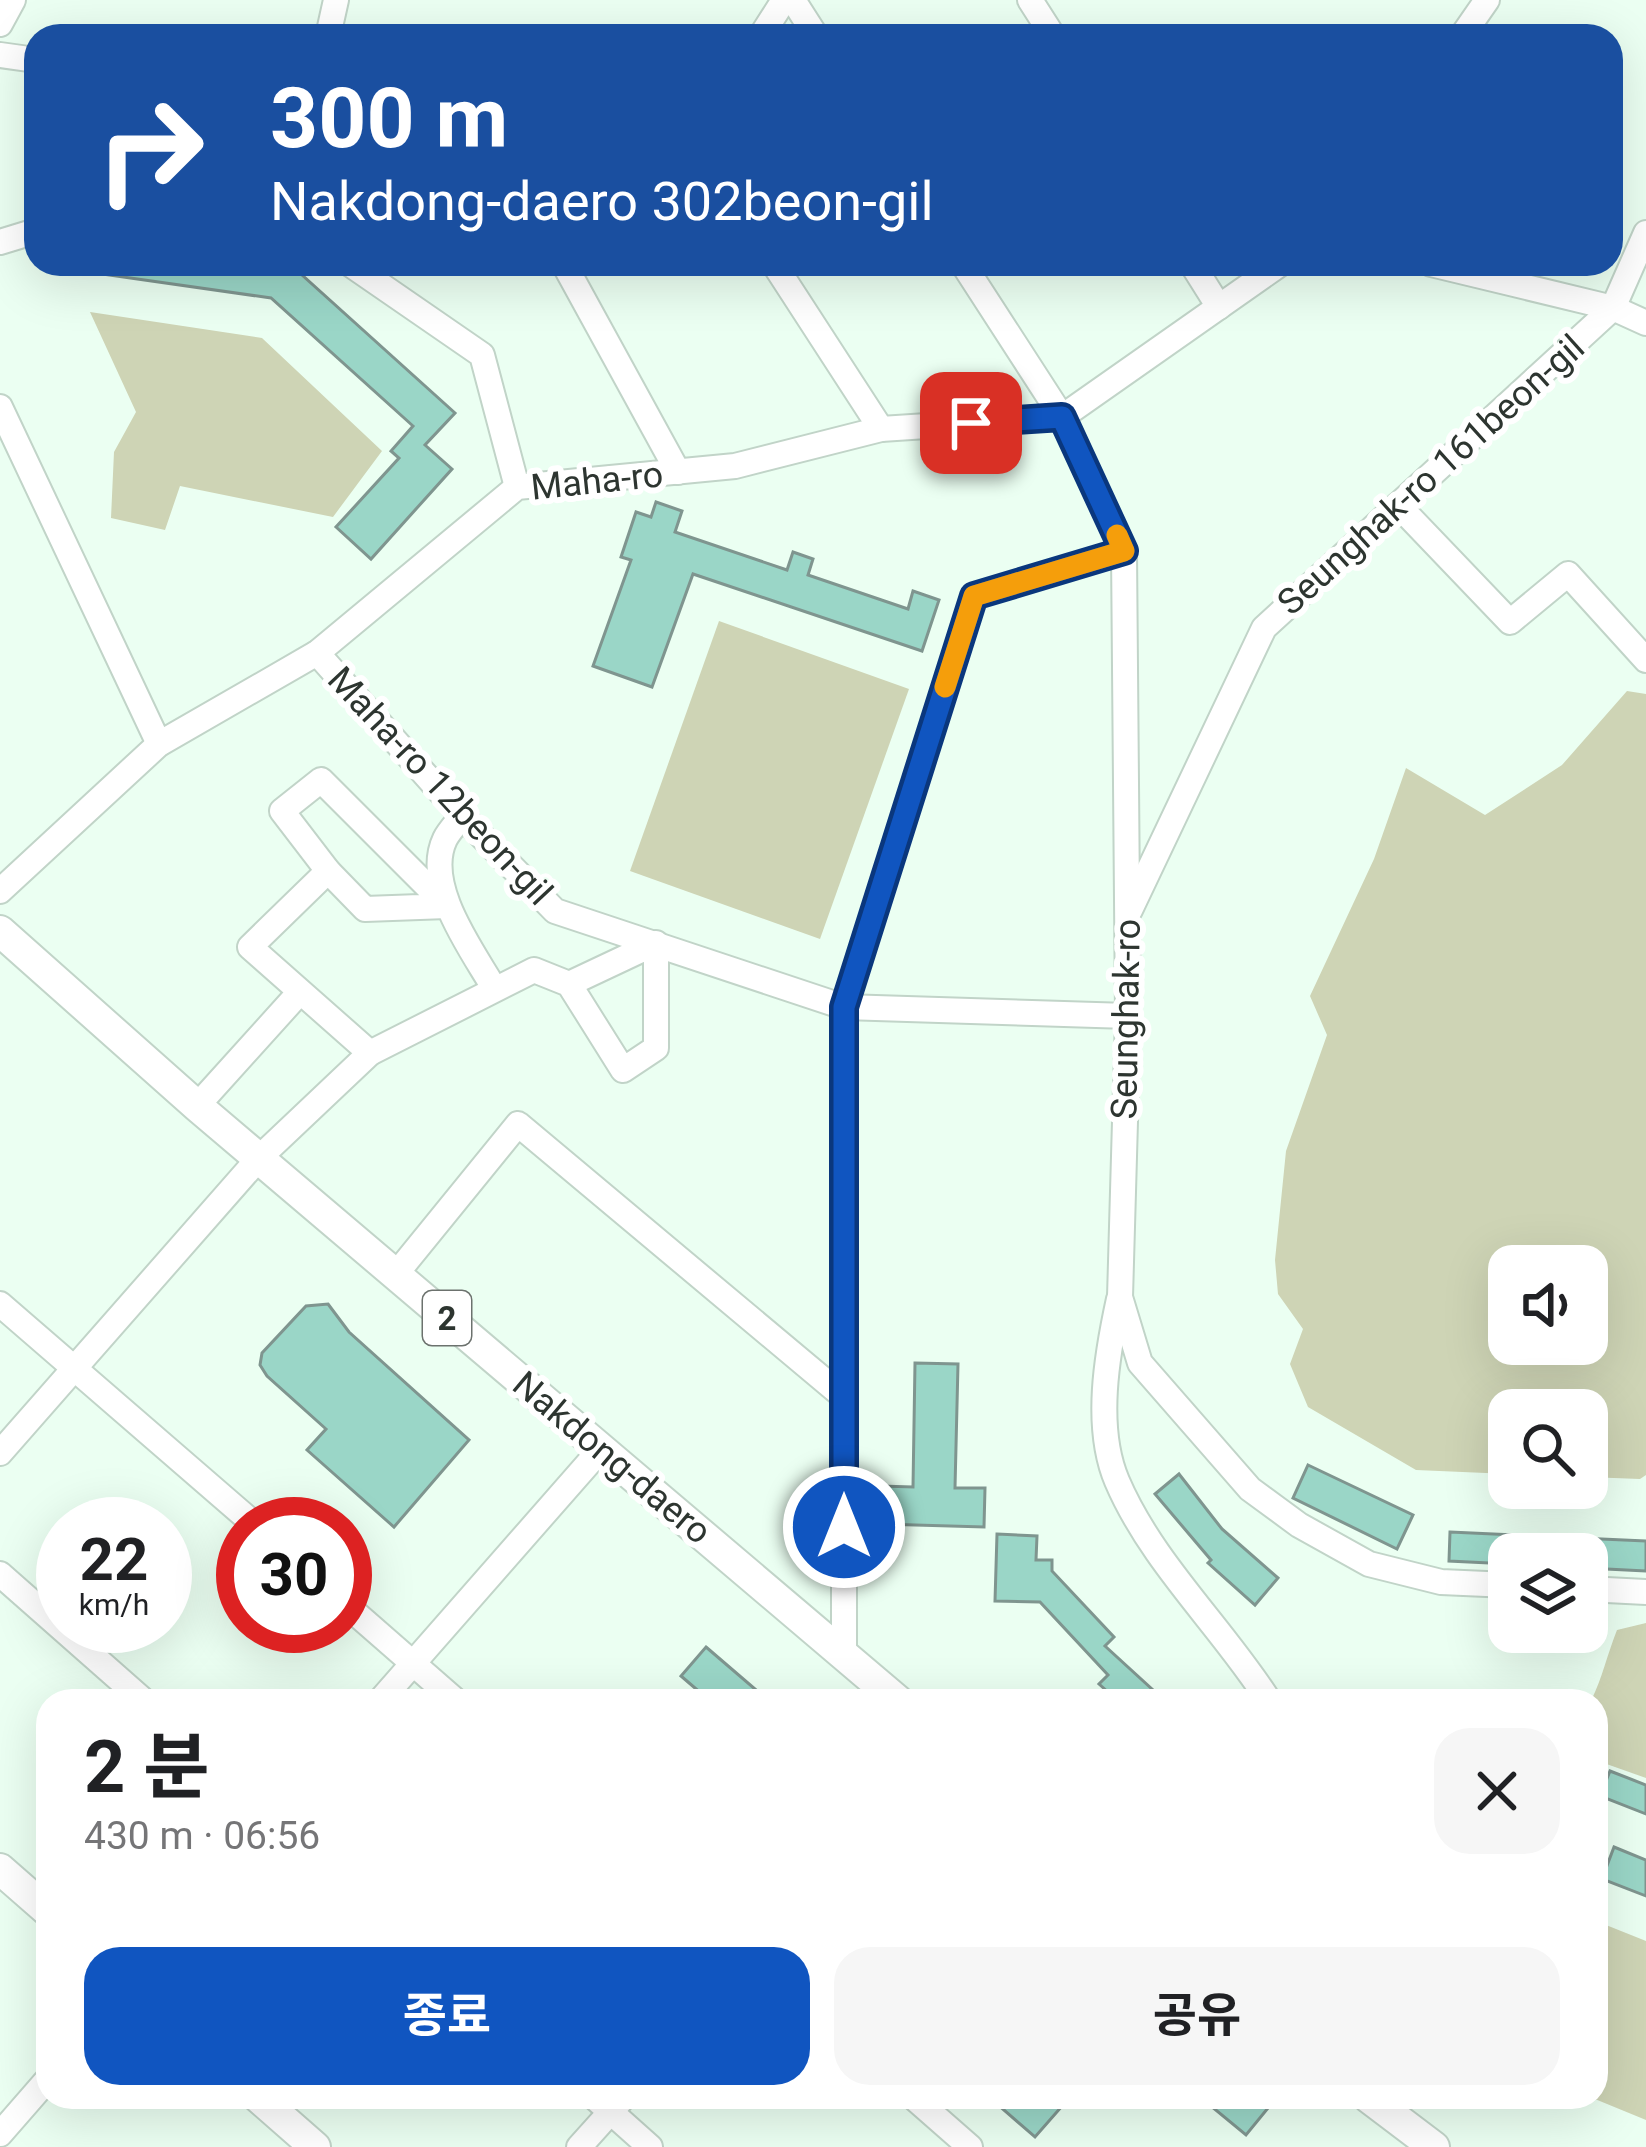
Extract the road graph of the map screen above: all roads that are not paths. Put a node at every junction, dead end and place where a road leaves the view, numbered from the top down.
1 (13, 0) edge
2 (788, 0) edge
3 (0, 24) edge
4 (807, 24) edge
5 (1646, 232) edge
6 (367, 276) edge
7 (572, 276) edge
8 (782, 276) edge
9 (971, 276) edge
10 (1199, 276) edge
11 (1263, 276) edge
12 (1480, 276) edge
13 (1219, 308) junction
14 (1612, 308) junction
15 (1646, 322) edge
16 (0, 406) edge
17 (1062, 417) junction
18 (880, 429) junction
19 (678, 472) junction
20 (517, 487) junction
21 (1398, 505) junction
22 (1124, 551) junction
23 (317, 653) junction
24 (1646, 660) edge
25 (160, 744) junction
26 (462, 816) junction
27 (328, 871) junction
28 (0, 891) edge
29 (447, 907) junction
30 (1127, 916) junction
31 (0, 932) edge
32 (656, 943) junction
33 (569, 984) junction
34 (494, 988) junction
35 (299, 993) junction
36 (844, 1007) junction
37 (1128, 1016) junction
38 (370, 1053) junction
39 (197, 1106) junction
40 (259, 1158) junction
41 (396, 1274) junction
42 (1120, 1297) junction
43 (0, 1304) edge
44 (76, 1367) junction
45 (844, 1397) junction
46 (601, 1449) junction
47 (0, 1453) edge
48 (223, 1497) edge
49 (0, 1574) edge
50 (1488, 1584) edge
51 (1608, 1590) edge
52 (1646, 1592) edge
53 (372, 1628) edge
54 (844, 1657) junction
55 (413, 1664) junction
56 (130, 1689) edge
57 (391, 1689) edge
58 (442, 1689) edge
59 (883, 1689) edge
60 (1260, 1689) edge
61 (0, 1869) edge
62 (36, 1900) edge
63 (36, 2093) edge
64 (272, 2109) edge
65 (604, 2109) edge
66 (615, 2109) edge
67 (927, 2109) edge
68 (1400, 2110) edge
69 (0, 2134) edge
70 (315, 2147) edge
71 (579, 2147) edge
72 (650, 2147) edge
73 (970, 2147) edge
74 (1434, 2147) edge

1 - 3 street
2 - 4 street
5 - 14 street, Seunghak-ro 161beon-gil
6 - 20 street
7 - 19 street
8 - 18 street
9 - 17 street, Seunghak-ro
10 - 13 street
11 - 13 street
12 - 14 street
13 - 17 street
14 - 15 street
14 - 21 street, Seunghak-ro 161beon-gil
16 - 25 street
17 - 18 street, Maha-ro
17 - 22 street, Seunghak-ro
18 - 19 street, Maha-ro
19 - 20 street, Maha-ro
20 - 23 street, Maha-ro
21 - 24 street
21 - 30 street, Seunghak-ro 161beon-gil
22 - 30 street, Seunghak-ro
22 - 36 street
23 - 25 street, Maha-ro
23 - 26 street, Maha-ro 12beon-gil
25 - 28 street, Maha-ro
26 - 29 street
26 - 32 street, Maha-ro 12beon-gil
27 - 29 street
27 - 29 street
27 - 35 street
29 - 34 street
30 - 37 street, Seunghak-ro
31 - 39 main road, Nakdong-daero / 2
32 - 33 street
32 - 33 street
32 - 36 street, Maha-ro 12beon-gil
33 - 34 street
34 - 38 street
35 - 38 street
35 - 39 street
36 - 37 street, Maha-ro 12beon-gil
36 - 45 street
37 - 42 street, Seunghak-ro
38 - 40 street
39 - 40 main road, Nakdong-daero / 2
40 - 41 main road, Nakdong-daero / 2
40 - 44 street
41 - 45 street
41 - 46 main road, Nakdong-daero / 2
42 - 50 street, Seunghak-ro
42 - 60 street
43 - 44 street
44 - 47 street
44 - 48 street
45 - 54 street
46 - 54 main road, Nakdong-daero / 2
46 - 55 street
49 - 56 street
51 - 52 street
53 - 55 street
54 - 59 main road, Nakdong-daero / 2
55 - 57 street
55 - 58 street
61 - 62 main road
63 - 69 street
64 - 70 main road
65 - 71 street
66 - 72 street
67 - 73 street
68 - 74 main road

